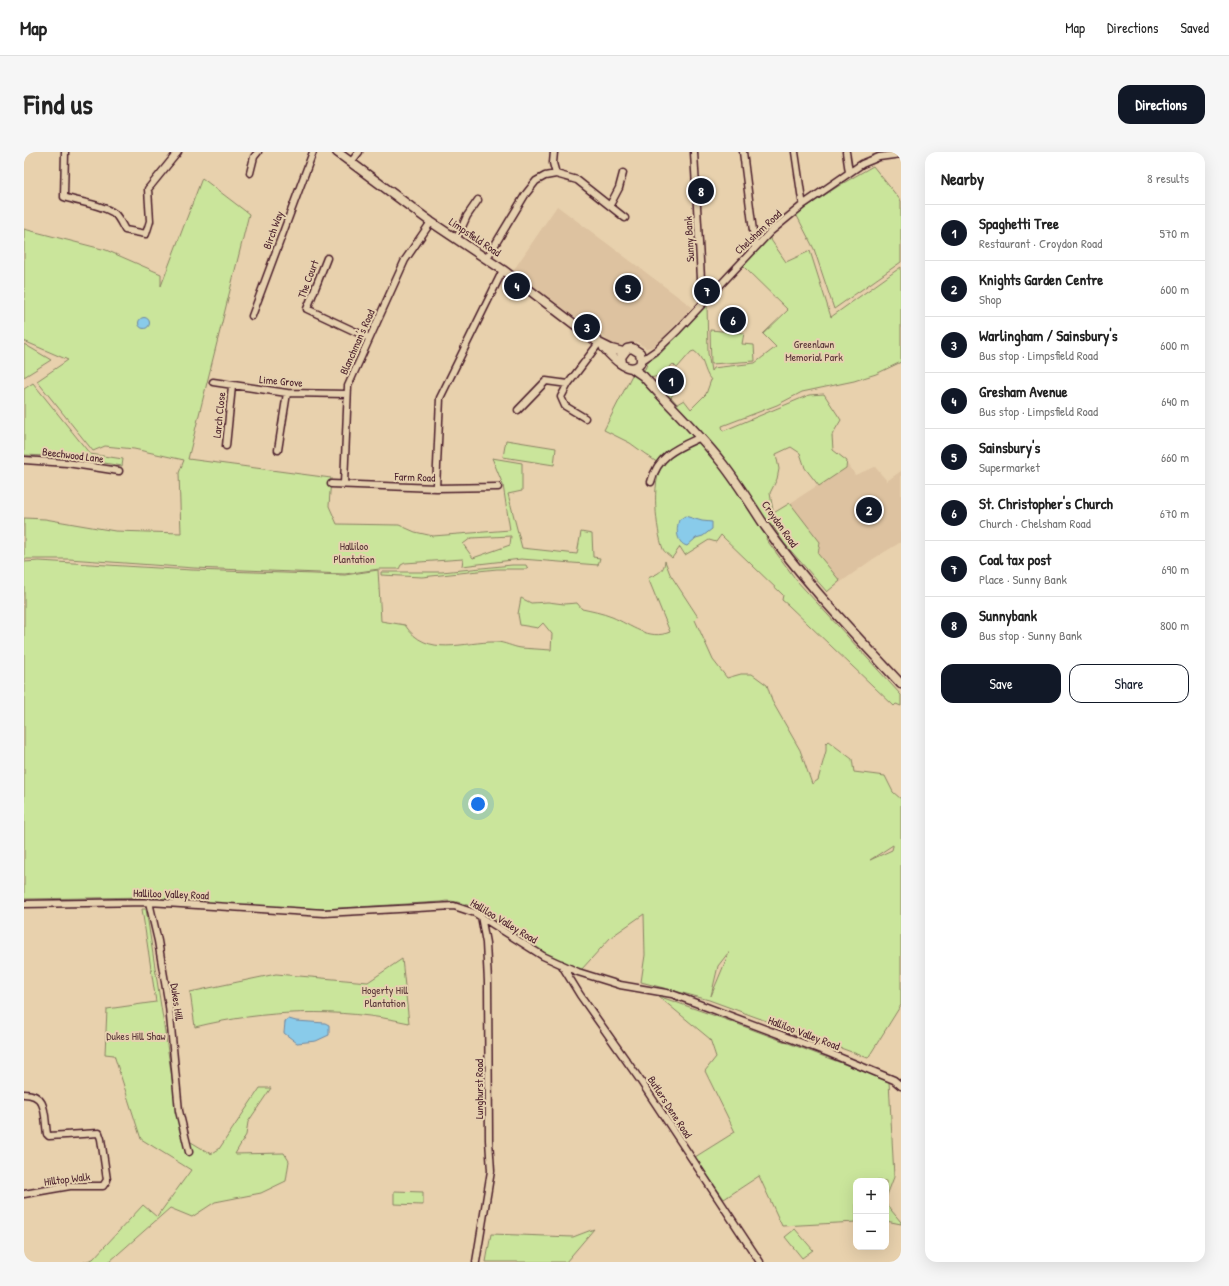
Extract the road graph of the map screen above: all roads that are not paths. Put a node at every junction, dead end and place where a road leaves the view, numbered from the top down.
1 (65, 152) edge
2 (178, 152) edge
3 (258, 152) edge
4 (313, 152) edge
5 (337, 152) edge
6 (359, 152) edge
7 (554, 152) edge
8 (694, 152) edge
9 (742, 152) edge
10 (795, 152) edge
11 (846, 152) edge
12 (901, 154) edge
13 (351, 162) junction
14 (849, 172) junction
15 (250, 173) dead end
16 (623, 173) dead end
17 (556, 174) junction
18 (478, 200) dead end
19 (804, 204) junction
20 (610, 205) junction
21 (625, 218) dead end
22 (431, 222) junction
23 (457, 238) junction
24 (755, 247) junction
25 (327, 258) dead end
26 (486, 258) junction
27 (503, 270) junction
28 (704, 300) junction
29 (252, 316) dead end
30 (370, 338) junction
31 (600, 343) junction
32 (623, 352) junction
33 (638, 362) junction
34 (622, 364) junction
35 (213, 382) dead end
36 (568, 384) junction
37 (232, 386) junction
38 (287, 393) junction
39 (347, 394) junction
40 (518, 410) dead end
41 (585, 418) dead end
42 (701, 437) junction
43 (226, 446) dead end
44 (278, 450) dead end
45 (24, 460) edge
46 (119, 471) dead end
47 (651, 482) dead end
48 (331, 484) dead end
49 (344, 484) junction
50 (498, 487) dead end
51 (436, 488) junction
52 (901, 684) edge
53 (149, 902) junction
54 (24, 904) edge
55 (480, 916) junction
56 (561, 964) junction
57 (901, 1086) edge
58 (24, 1094) edge
59 (189, 1152) dead end
60 (24, 1194) edge
61 (476, 1262) edge
62 (760, 1262) edge

1 - 2 street
3 - 15 street
4 - 29 street, Birch Way
5 - 13 main road, Limpsfield Road
6 - 13 street
7 - 17 street
8 - 28 street, Sunny Bank
9 - 24 street
10 - 19 street
11 - 14 street
12 - 14 street, Chelsham Road
13 - 22 main road, Limpsfield Road
14 - 19 street, Chelsham Road
16 - 20 street
17 - 20 street
17 - 26 street
18 - 23 street
19 - 24 street, Chelsham Road
20 - 21 street
22 - 23 main road, Limpsfield Road
22 - 30 street, Blanchman's Road
23 - 26 main road, Limpsfield Road
24 - 28 street, Chelsham Road
25 - 30 street, The Court
26 - 27 main road, Limpsfield Road
27 - 31 main road, Limpsfield Road
27 - 51 street
28 - 33 street, Chelsham Road
30 - 39 street, Blanchman's Road
31 - 32 main road, Limpsfield Road
31 - 34 main road, Limpsfield Road
31 - 36 street
32 - 33 main road, Limpsfield Road
32 - 34 main road
33 - 34 main road, Limpsfield Road
33 - 42 main road, Croydon Road
35 - 37 street, Lime Grove
36 - 40 street
36 - 41 street
37 - 38 street, Lime Grove
37 - 43 street, Larch Close
38 - 39 street, Lime Grove
38 - 44 street
39 - 49 street, Blanchman's Road
42 - 47 street
42 - 52 main road, Croydon Road
45 - 46 street, Beechwood Lane
48 - 49 street, Farm Road
49 - 51 street, Farm Road
50 - 51 street, Farm Road
53 - 54 street, Halliloo Valley Road
53 - 55 street, Halliloo Valley Road
53 - 59 street, Dukes Hill
55 - 56 street, Halliloo Valley Road
55 - 61 street, Lunghurst Road
56 - 57 street, Halliloo Valley Road
56 - 62 street, Butlers Dene Road
58 - 60 street, Hilltop Walk

